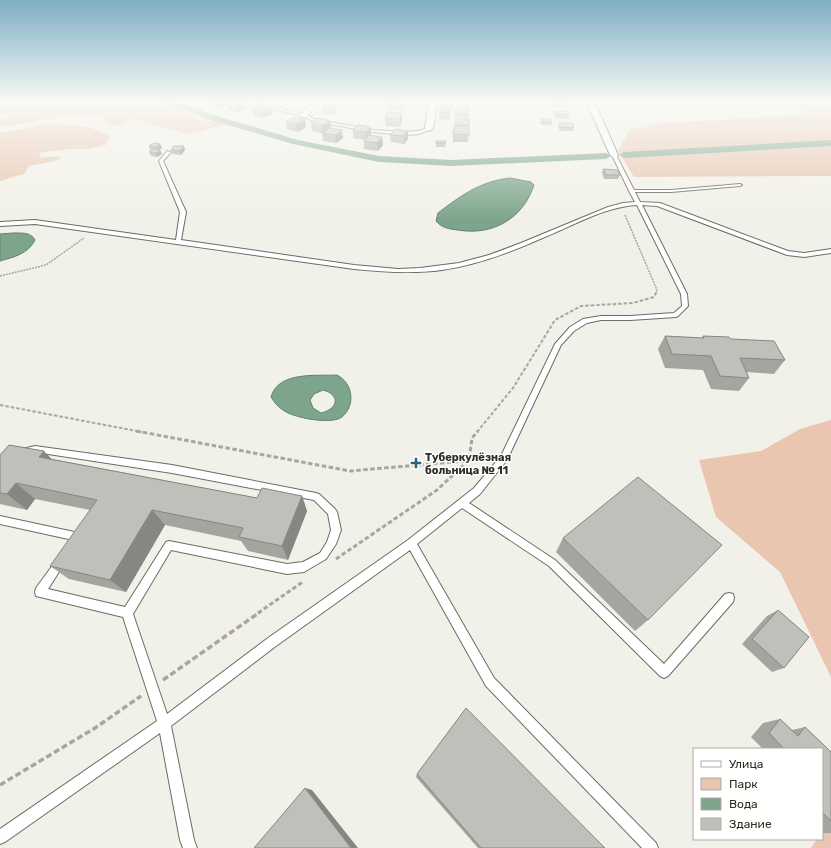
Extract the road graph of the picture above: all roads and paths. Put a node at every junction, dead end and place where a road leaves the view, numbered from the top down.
1 (608, 141) edge
2 (169, 152) dead end
3 (614, 155) joint
4 (740, 186) dead end
5 (631, 191) junction
6 (637, 204) junction
7 (622, 206) junction
8 (0, 224) edge
9 (94, 230) junction
10 (178, 242) junction
11 (831, 251) edge
12 (0, 276) edge
13 (0, 405) edge
14 (16, 452) edge
15 (504, 458) junction
16 (469, 460) junction
17 (462, 503) junction
18 (0, 520) edge
19 (411, 543) junction
20 (335, 560) dead end
21 (309, 577) dead end
22 (729, 598) dead end
23 (127, 613) junction
24 (152, 688) junction
25 (164, 723) junction
26 (0, 785) edge
27 (0, 837) edge
28 (190, 848) edge
29 (651, 848) edge

1 - 3 street
2 - 10 lane
3 - 5 lane
4 - 5 lane
5 - 6 lane
6 - 7 lane
6 - 11 lane
6 - 15 lane
7 - 10 lane
7 - 16 path
8 - 9 lane
9 - 10 lane
9 - 12 path
13 - 16 path
14 - 23 lane
15 - 16 path
15 - 17 lane
16 - 20 path
17 - 19 lane
17 - 22 lane
18 - 23 lane
19 - 25 lane
19 - 29 lane
21 - 24 path
23 - 24 lane
24 - 25 lane
24 - 26 path
25 - 27 lane
25 - 28 lane

